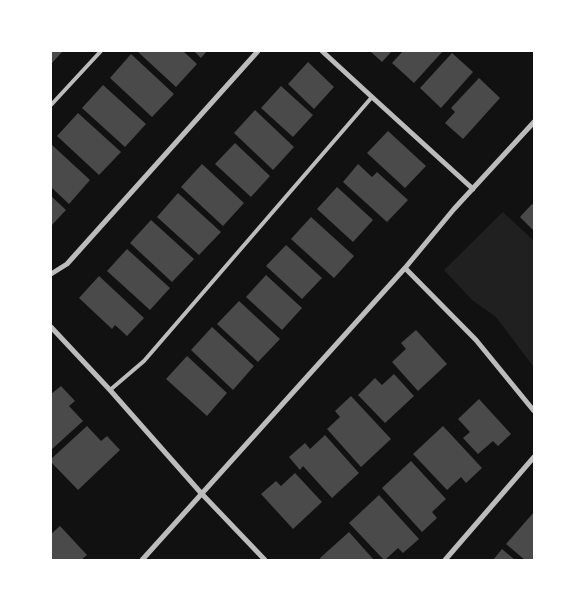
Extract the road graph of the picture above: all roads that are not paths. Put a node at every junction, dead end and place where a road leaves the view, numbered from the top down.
1 (101, 51) edge
2 (258, 51) edge
3 (322, 51) edge
4 (372, 98) junction
5 (51, 105) edge
6 (534, 122) edge
7 (473, 189) junction
8 (405, 268) junction
9 (51, 274) edge
10 (51, 327) edge
11 (110, 390) junction
12 (534, 411) edge
13 (534, 457) edge
14 (201, 493) junction
15 (142, 560) edge
16 (265, 560) edge
17 (445, 560) edge

1 - 5 lane
2 - 9 street
3 - 4 street
4 - 7 street
4 - 11 lane
6 - 7 street
7 - 8 street
8 - 12 street
8 - 14 street
10 - 11 street
11 - 14 street
13 - 17 street
14 - 15 street
14 - 16 street

